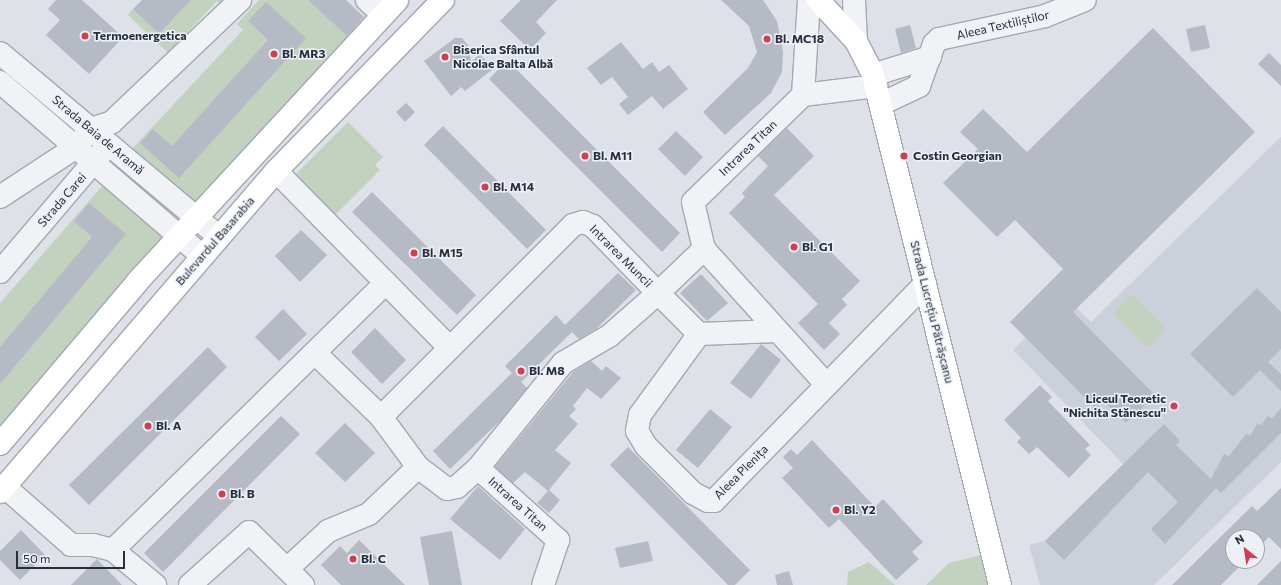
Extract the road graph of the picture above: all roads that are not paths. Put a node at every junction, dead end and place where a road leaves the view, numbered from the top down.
1 (240, 0) edge
2 (367, 0) edge
3 (443, 0) edge
4 (809, 0) edge
5 (818, 0) edge
6 (854, 0) edge
7 (1085, 0) edge
8 (390, 7) edge
9 (856, 41) junction
10 (0, 53) edge
11 (930, 57) junction
12 (0, 82) edge
13 (877, 88) junction
14 (803, 95) junction
15 (112, 122) junction
16 (91, 129) junction
17 (109, 144) junction
18 (76, 147) junction
19 (94, 162) junction
20 (276, 171) junction
21 (0, 197) edge
22 (196, 217) junction
23 (179, 236) junction
24 (218, 236) junction
25 (704, 249) junction
26 (202, 256) junction
27 (0, 272) edge
28 (386, 283) junction
29 (925, 284) junction
30 (658, 293) junction
31 (777, 331) junction
32 (699, 334) junction
33 (450, 348) junction
34 (315, 353) junction
35 (827, 385) junction
36 (381, 417) junction
37 (0, 444) edge
38 (418, 468) junction
39 (478, 468) junction
40 (2, 490) edge
41 (113, 550) junction
42 (287, 569) junction
43 (155, 585) edge
44 (190, 585) edge
45 (303, 585) edge
46 (543, 585) edge
47 (1000, 585) edge

1 - 15 street
2 - 8 street
3 - 20 main road, Bulevardul Basarabia
4 - 14 street
5 - 9 main road, Strada Lucrețiu Pătrășcanu
6 - 9 street, Strada Lucrețiu Pătrășcanu
7 - 11 street, Aleea Textiliștilor
8 - 22 main road
9 - 13 main road, Strada Lucrețiu Pătrășcanu
10 - 16 street, Strada Baia de Aramă
11 - 13 street
11 - 13 street, Aleea Textiliștilor
12 - 18 street, Strada Baia de Aramă
13 - 14 street
13 - 29 main road, Strada Lucrețiu Pătrășcanu
14 - 25 street, Intrarea Titan
15 - 16 street
15 - 17 street
16 - 17 street, Strada Baia de Aramă
16 - 18 street
17 - 19 street, Strada Carei
17 - 22 street, Strada Baia de Aramă
18 - 19 street, Strada Baia de Aramă
18 - 21 street
19 - 23 street, Strada Baia de Aramă
19 - 27 street, Strada Carei
20 - 24 main road, Bulevardul Basarabia
20 - 28 street
22 - 23 main road
22 - 24 street, Strada Baia de Aramă
23 - 26 street, Strada Baia de Aramă
23 - 37 main road
24 - 26 main road, Bulevardul Basarabia
25 - 30 street
25 - 31 street
26 - 40 main road, Bulevardul Basarabia
28 - 33 street
28 - 34 street
29 - 35 street, Aleea Plenița
29 - 47 main road, Strada Lucrețiu Pătrășcanu
30 - 32 street
30 - 33 street, Intrarea Muncii
30 - 39 street, Intrarea Muncii
31 - 32 street
31 - 35 street
32 - 35 street, Aleea Plenița
33 - 36 street, Intrarea Muncii
34 - 36 street
34 - 41 street
36 - 38 street, Intrarea Muncii
38 - 39 street, Intrarea Muncii
38 - 42 street
39 - 46 street, Intrarea Titan
40 - 41 street
41 - 43 street
42 - 44 street
42 - 45 street

